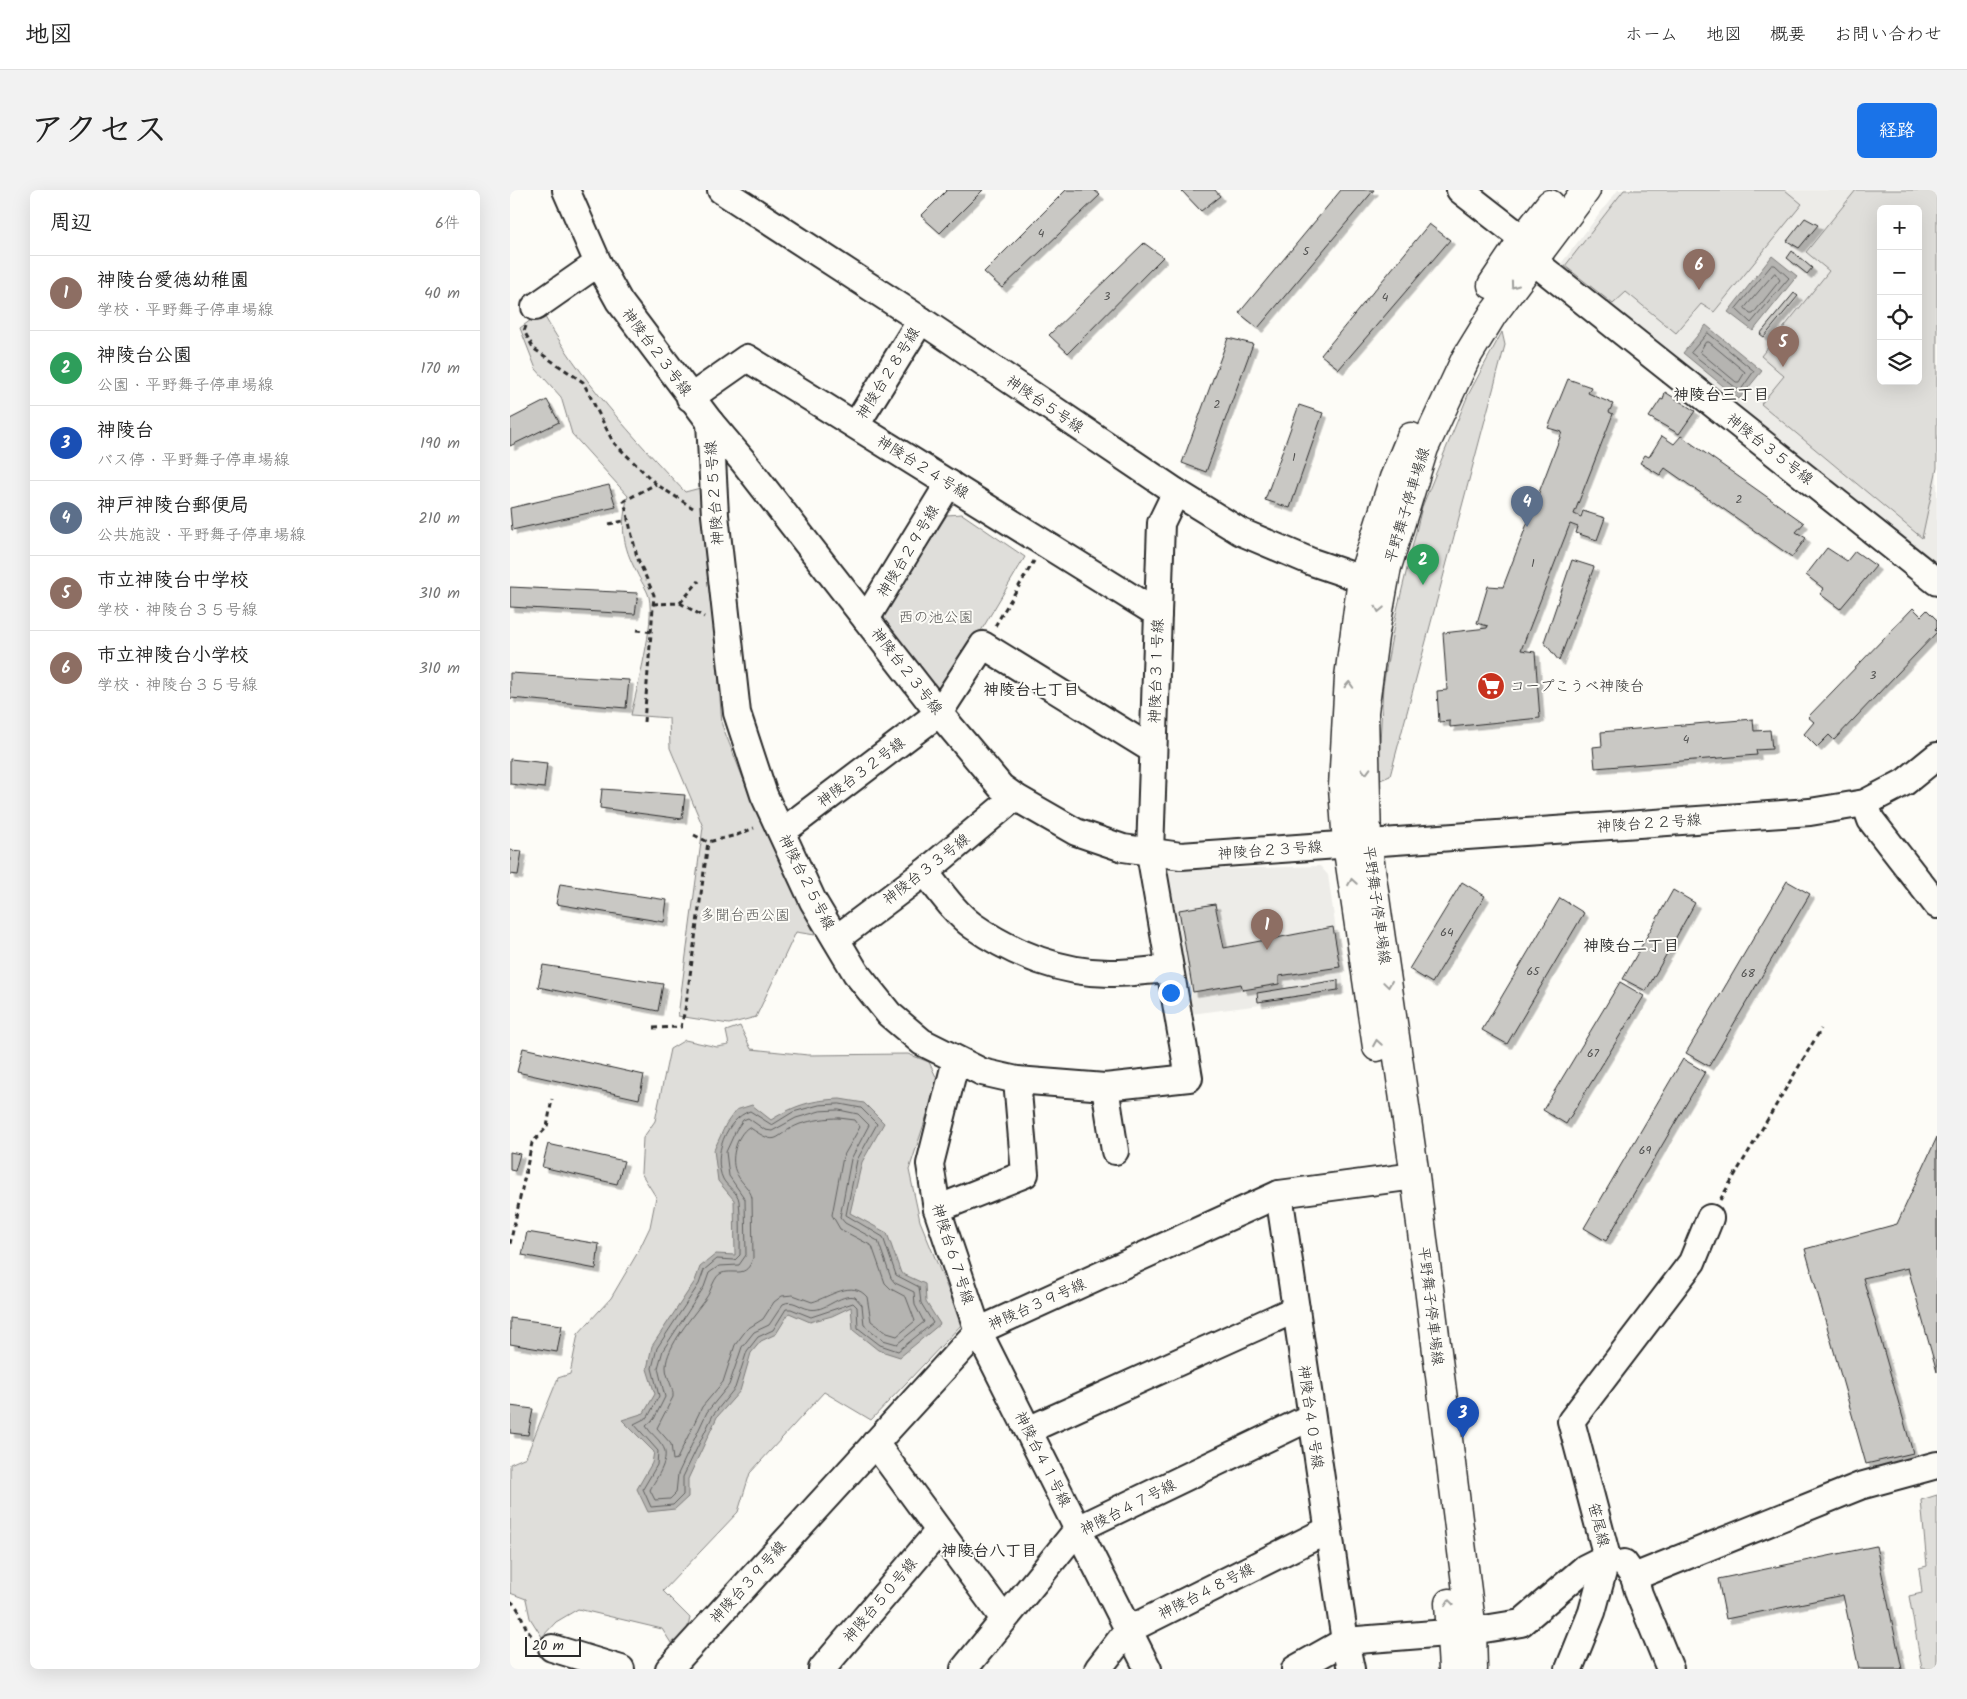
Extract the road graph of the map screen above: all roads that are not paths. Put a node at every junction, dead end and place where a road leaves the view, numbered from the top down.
1 (566, 190) edge
2 (721, 190) edge
3 (1460, 190) edge
4 (1562, 190) edge
5 (1586, 190) edge
6 (1532, 249) junction
7 (598, 263) junction
8 (535, 307) road end
9 (921, 320) junction
10 (690, 398) junction
11 (710, 422) junction
12 (856, 425) junction
13 (949, 483) junction
14 (1176, 492) junction
15 (1374, 580) junction
16 (1937, 582) edge
17 (1158, 614) junction
18 (866, 619) junction
19 (940, 713) junction
20 (1153, 750) junction
21 (1937, 756) edge
22 (1015, 797) junction
23 (1865, 804) junction
24 (779, 825) junction
25 (1357, 843) junction
26 (1150, 853) junction
27 (925, 872) junction
28 (1937, 905) edge
29 (836, 940) junction
30 (1170, 969) junction
31 (956, 1060) junction
32 (1190, 1078) joint
33 (1016, 1080) junction
34 (1105, 1087) junction
35 (1115, 1151) dead end
36 (1406, 1177) junction
37 (1279, 1194) junction
38 (937, 1209) junction
39 (1710, 1218) road end
40 (1296, 1309) junction
41 (978, 1330) junction
42 (1311, 1417) junction
43 (1028, 1430) junction
44 (875, 1443) junction
45 (1937, 1465) edge
46 (1078, 1529) junction
47 (1328, 1530) junction
48 (938, 1532) junction
49 (1608, 1557) junction
50 (1634, 1576) junction
51 (1004, 1619) junction
52 (1128, 1630) junction
53 (1462, 1632) junction
54 (1344, 1641) junction
55 (552, 1648) road end
56 (621, 1669) edge
57 (669, 1669) edge
58 (822, 1669) edge
59 (964, 1669) edge
60 (1098, 1669) edge
61 (1148, 1669) edge
62 (1295, 1669) edge
63 (1351, 1669) edge
64 (1453, 1669) edge
65 (1473, 1669) edge
66 (1569, 1669) edge
67 (1670, 1669) edge

1 - 7 street, 神陵台２３号線
2 - 9 street, 神陵台５号線
3 - 6 street, 神陵台３５号線
4 - 6 main road, 平野舞子停車場線
5 - 6 main road, 平野舞子停車場線
6 - 15 main road, 平野舞子停車場線
6 - 16 street, 神陵台３５号線
7 - 8 street
7 - 10 street, 神陵台２３号線
9 - 12 street, 神陵台２８号線
9 - 14 street, 神陵台５号線
10 - 11 street, 神陵台２３号線
10 - 12 street, 神陵台２４号線
11 - 18 street, 神陵台２３号線
11 - 24 street, 神陵台２５号線
12 - 13 street, 神陵台２４号線
13 - 17 street, 神陵台２４号線
13 - 18 street, 神陵台２９号線
14 - 15 street, 神陵台５号線
14 - 17 street, 神陵台３１号線
15 - 25 main road, 平野舞子停車場線
17 - 20 street, 神陵台３１号線
18 - 19 street, 神陵台２３号線
19 - 20 street
19 - 22 street, 神陵台２３号線
19 - 24 street, 神陵台３２号線
20 - 26 street, 神陵台３１号線
21 - 23 street, 神陵台２２号線
22 - 26 street, 神陵台２３号線
22 - 27 street, 神陵台３３号線
23 - 25 street, 神陵台２２号線
23 - 28 street
24 - 29 street, 神陵台２５号線
25 - 26 street, 神陵台２３号線
25 - 36 main road, 平野舞子停車場線
26 - 30 street, 神陵台３１号線
27 - 29 street, 神陵台３３号線
27 - 30 street
29 - 31 street, 神陵台２５号線
30 - 32 street, 神陵台３１号線
31 - 33 street, 神陵台２５号線
31 - 38 street, 神陵台６７号線
32 - 34 street, 神陵台２５号線
33 - 34 street, 神陵台２５号線
33 - 38 street
34 - 35 street
36 - 37 street, 神陵台３９号線
36 - 53 main road, 平野舞子停車場線
37 - 40 street, 神陵台４０号線
37 - 41 street, 神陵台３９号線
38 - 41 street, 神陵台６７号線
39 - 49 street, 笹尾線
40 - 42 street, 神陵台４０号線
40 - 43 street
41 - 43 street, 神陵台４１号線
41 - 44 street, 神陵台３９号線
42 - 46 street, 神陵台４７号線
42 - 47 street, 神陵台４０号線
43 - 46 street, 神陵台４１号線
44 - 48 street
44 - 57 street, 神陵台３９号線
45 - 50 street
46 - 51 street, 神陵台４７号線
46 - 52 street, 神陵台４１号線
47 - 52 street, 神陵台４８号線
47 - 54 street, 神陵台４０号線
48 - 51 street
48 - 58 street, 神陵台５０号線
49 - 50 street, 笹尾線
49 - 53 street
49 - 66 street
50 - 67 street, 笹尾線
51 - 59 street, 神陵台４７号線
52 - 60 street, 神陵台４８号線
52 - 61 street, 神陵台４１号線
53 - 54 street
53 - 64 main road, 平野舞子停車場線
53 - 65 main road, 平野舞子停車場線
54 - 62 street
54 - 63 street, 神陵台４０号線
55 - 56 street

